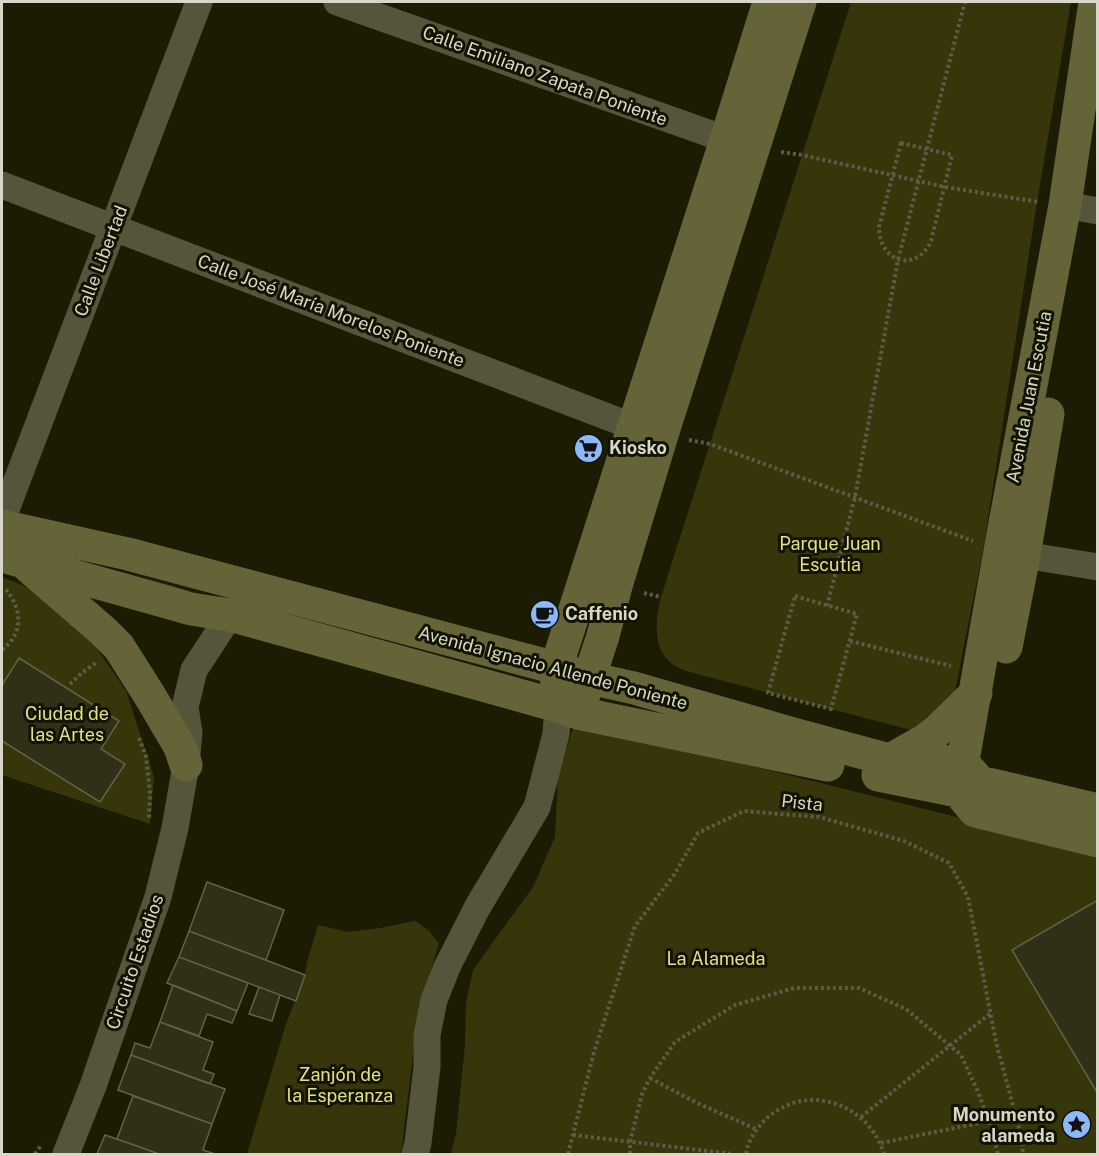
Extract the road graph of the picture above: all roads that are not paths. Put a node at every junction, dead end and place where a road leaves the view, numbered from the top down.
1 (199, 2) edge
2 (337, 2) edge
3 (769, 2) edge
4 (800, 2) edge
5 (1095, 2) edge
6 (1098, 129) edge
7 (740, 144) junction
8 (2, 185) edge
9 (1082, 208) edge
10 (114, 227) junction
11 (648, 431) junction
12 (2, 520) edge
13 (2, 526) edge
14 (1013, 544) junction
15 (1098, 567) edge
16 (11, 568) edge
17 (230, 615) junction
18 (603, 636) junction
19 (556, 668) junction
20 (589, 678) junction
21 (634, 688) junction
22 (976, 693) junction
23 (568, 709) junction
24 (889, 760) junction
25 (186, 765) junction
26 (969, 787) junction
27 (1098, 810) edge
28 (1098, 841) edge
29 (54, 1149) edge
30 (415, 1155) edge

1 - 10 street, Calle Libertad
2 - 7 street, Calle Emiliano Zapata Poniente
3 - 7 main road
4 - 7 main road
5 - 9 main road, Avenida Juan Escutia
6 - 9 main road, Avenida Juan Escutia
7 - 11 main road
8 - 10 street, Calle José María Morelos Poniente
9 - 14 main road, Avenida Juan Escutia
10 - 11 street, Calle José María Morelos Poniente
10 - 12 street, Calle Libertad
11 - 18 main road
11 - 19 main road
13 - 19 main road, Avenida Ignacio Allende Poniente
14 - 15 street
14 - 22 main road, Avenida Juan Escutia
14 - 26 main road, Avenida Juan Escutia
16 - 17 main road, Avenida Ignacio Allende Poniente
16 - 25 main road
17 - 23 main road, Avenida Ignacio Allende Poniente
17 - 25 street, Circuito Estadios
18 - 20 main road
18 - 21 main road
19 - 20 main road, Avenida Ignacio Allende Poniente
19 - 23 main road
20 - 21 main road, Avenida Ignacio Allende Poniente
20 - 23 main road
21 - 24 main road, Avenida Ignacio Allende Poniente
22 - 24 main road
22 - 26 main road, Avenida Juan Escutia
23 - 26 main road, Avenida Ignacio Allende Poniente
23 - 30 street
24 - 26 main road, Avenida Ignacio Allende Poniente
25 - 29 street, Circuito Estadios
26 - 27 main road, Avenida Ignacio Allende Poniente
26 - 28 main road, Avenida Ignacio Allende Poniente

